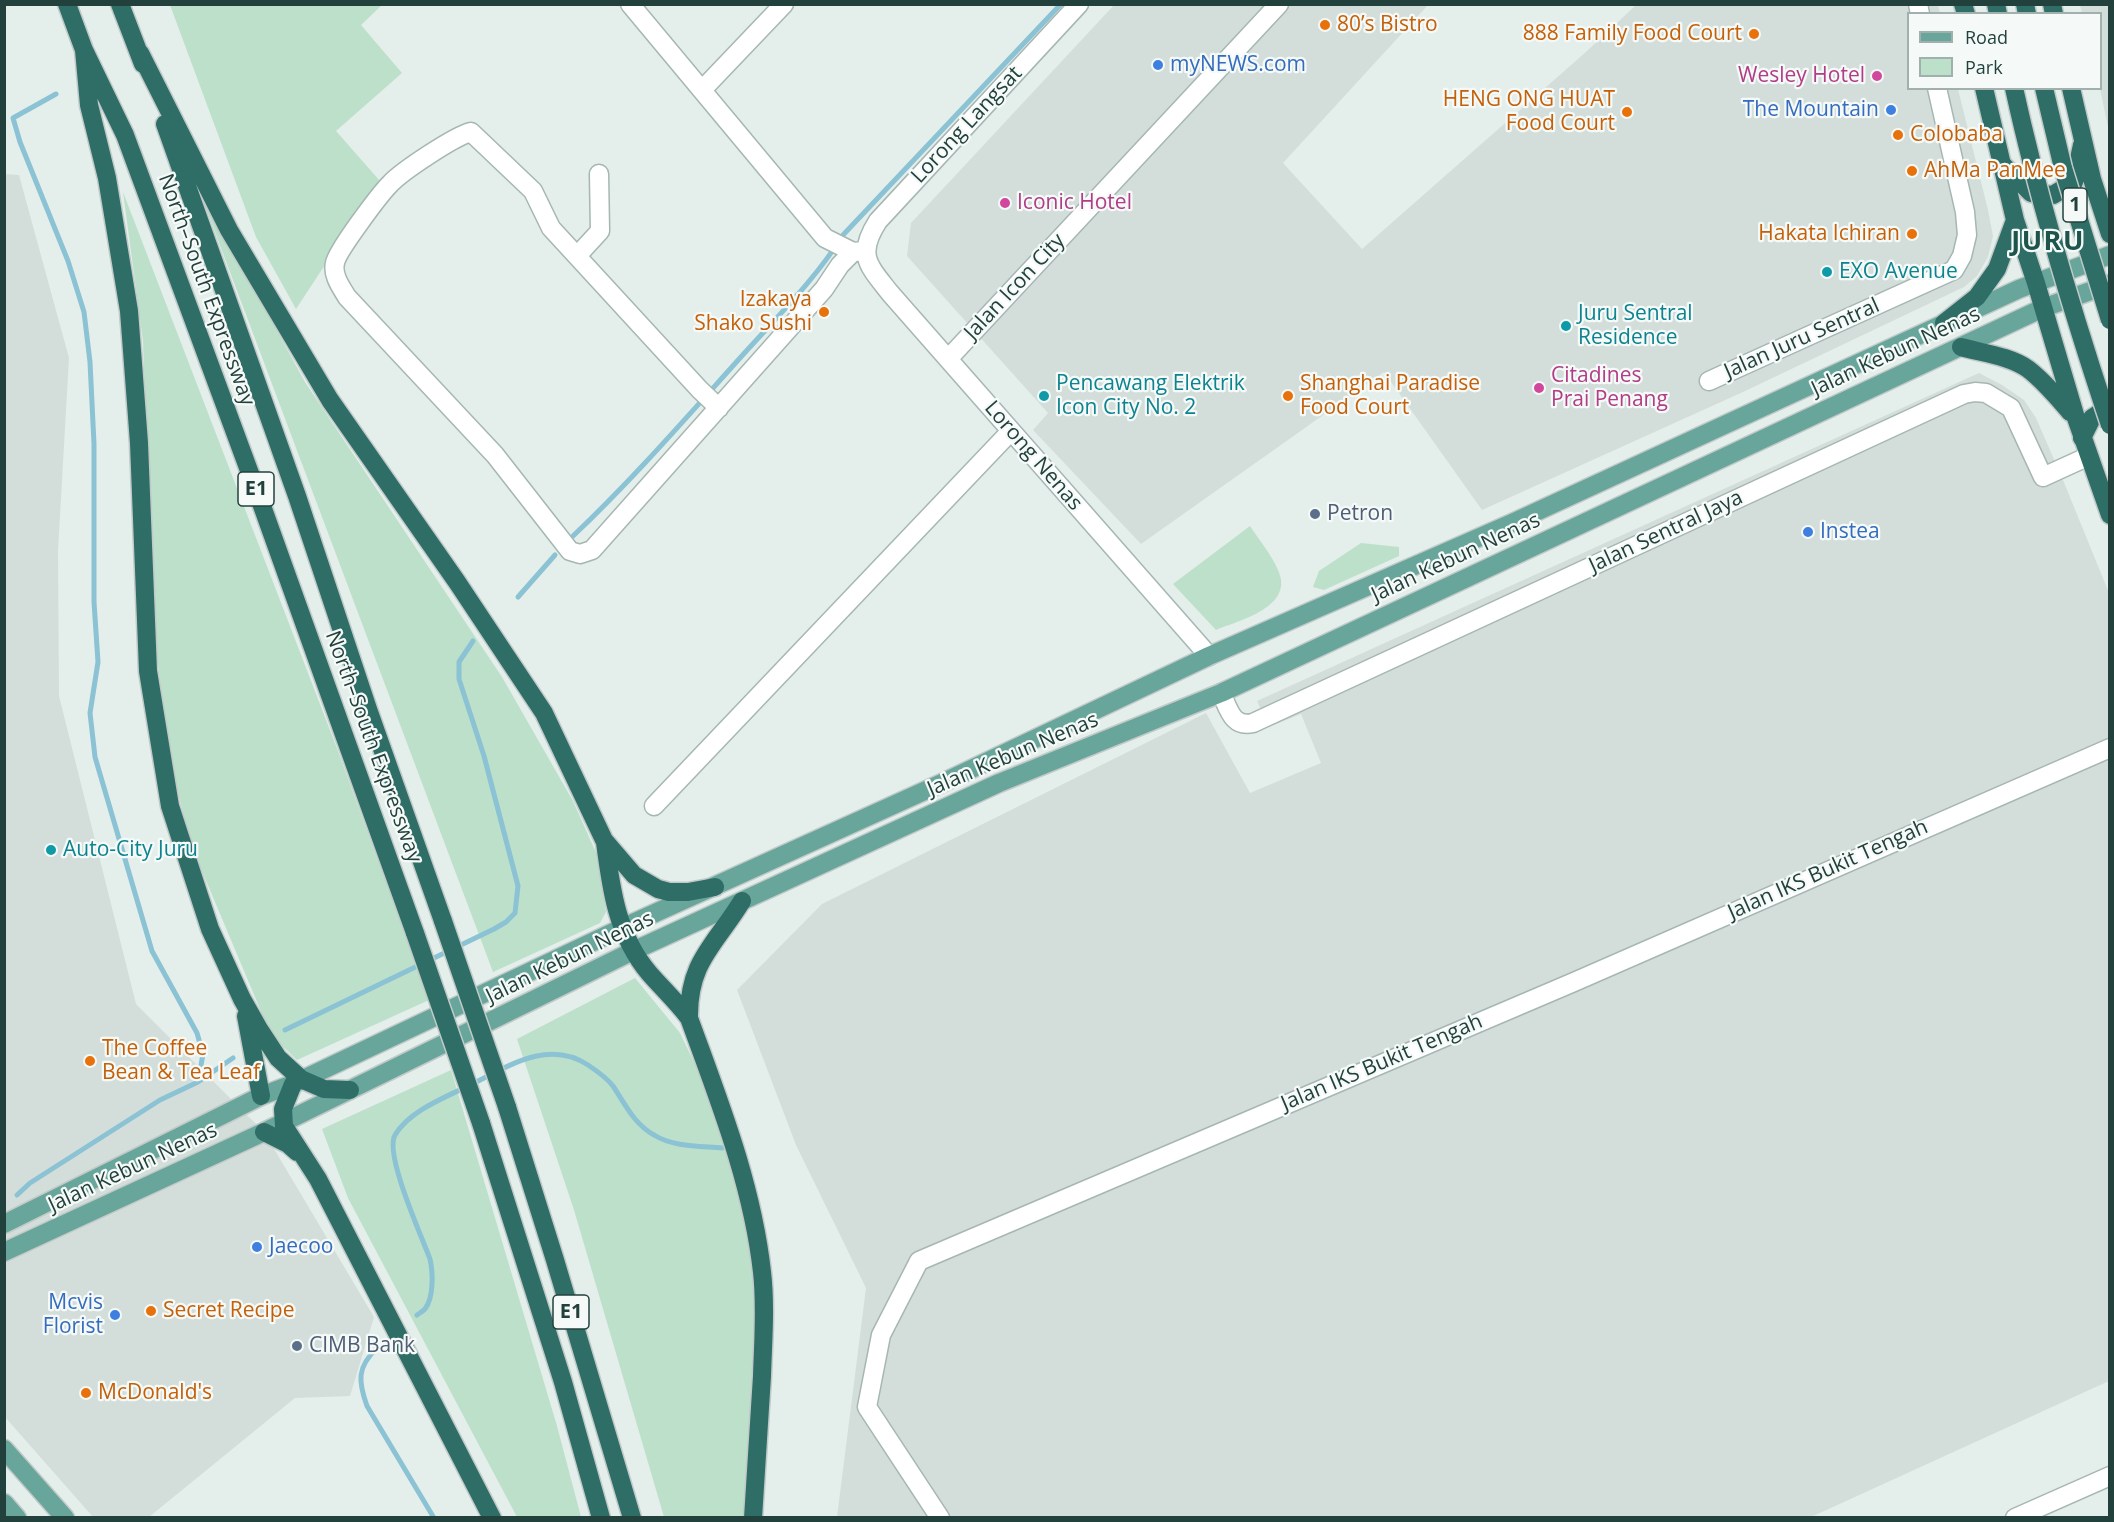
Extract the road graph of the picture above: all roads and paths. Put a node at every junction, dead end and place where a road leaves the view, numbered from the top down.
1 (67, 4) edge
2 (120, 4) edge
3 (630, 4) edge
4 (784, 4) edge
5 (1079, 4) edge
6 (1279, 4) edge
7 (84, 50) junction
8 (140, 53) junction
9 (702, 90) junction
10 (1937, 90) edge
11 (1983, 90) edge
12 (2014, 90) edge
13 (2044, 90) edge
14 (2071, 90) edge
15 (2083, 141) junction
16 (2001, 163) junction
17 (599, 174) dead end
18 (2092, 179) junction
19 (2109, 194) edge
20 (2015, 219) junction
21 (2109, 234) edge
22 (854, 250) junction
23 (2109, 255) edge
24 (577, 256) junction
25 (2036, 282) junction
26 (2109, 284) edge
27 (2043, 308) junction
28 (2109, 320) edge
29 (1944, 323) junction
30 (1961, 347) junction
31 (948, 359) junction
32 (1709, 381) dead end
33 (711, 400) junction
34 (2109, 406) edge
35 (2076, 418) junction
36 (2109, 424) edge
37 (1011, 431) junction
38 (2082, 438) junction
39 (2089, 456) junction
40 (2109, 515) edge
41 (1209, 656) junction
42 (1221, 693) junction
43 (2109, 748) edge
44 (654, 806) dead end
45 (604, 840) junction
46 (715, 887) junction
47 (742, 901) junction
48 (622, 928) junction
49 (633, 951) junction
50 (242, 999) junction
51 (689, 1018) junction
52 (297, 1082) junction
53 (350, 1090) junction
54 (261, 1096) junction
55 (283, 1122) junction
56 (264, 1132) junction
57 (318, 1179) junction
58 (4, 1224) edge
59 (4, 1252) edge
60 (4, 1449) edge
61 (2109, 1476) edge
62 (4, 1503) edge
63 (17, 1518) edge
64 (64, 1518) edge
65 (492, 1518) edge
66 (601, 1518) edge
67 (632, 1518) edge
68 (753, 1518) edge
69 (940, 1518) edge
70 (2015, 1518) edge

1 - 7 highway, North–South Expressway / E1
2 - 8 highway, North–South Expressway / E1
3 - 9 street
4 - 9 street
5 - 22 street, Lorong Langsat
6 - 31 street, Jalan Icon City
7 - 50 highway
7 - 66 highway, North–South Expressway / E1, bridge
8 - 45 highway
8 - 67 highway, North–South Expressway / E1, bridge
9 - 22 street
10 - 32 street, Jalan Juru Sentral
11 - 16 highway
12 - 36 highway, 1, bridge
13 - 28 highway, 1, bridge
14 - 15 highway
15 - 16 highway
15 - 18 highway
16 - 20 highway
17 - 24 street
18 - 19 highway
18 - 21 highway
20 - 25 highway
20 - 29 highway
22 - 31 street, Lorong Nenas
22 - 33 street, Lorong Langsat
23 - 25 main road, Jalan Kebun Nenas
24 - 33 street
24 - 33 street, Lorong Langsat
25 - 27 highway
25 - 29 main road, Jalan Kebun Nenas
26 - 27 main road, Jalan Kebun Nenas
27 - 30 main road, Jalan Kebun Nenas
27 - 35 highway
29 - 41 main road, Jalan Kebun Nenas
30 - 35 highway
30 - 42 main road, Jalan Kebun Nenas
31 - 37 street, Lorong Nenas
34 - 38 highway
35 - 38 highway
37 - 41 street, Lorong Nenas
37 - 44 street
38 - 39 highway
39 - 40 highway
39 - 42 street, Jalan Sentral Jaya
41 - 46 main road, Jalan Kebun Nenas
42 - 47 main road, Jalan Kebun Nenas
43 - 69 street, Jalan IKS Bukit Tengah
45 - 46 highway
45 - 48 highway
46 - 48 main road, Jalan Kebun Nenas
47 - 49 main road, Jalan Kebun Nenas
47 - 51 highway
48 - 49 highway
48 - 52 main road, Jalan Kebun Nenas
49 - 51 highway
49 - 53 main road, Jalan Kebun Nenas
50 - 52 highway
50 - 54 highway
51 - 68 highway
52 - 53 highway
52 - 54 main road, Jalan Kebun Nenas
52 - 55 highway
53 - 55 main road, Jalan Kebun Nenas
54 - 58 main road, Jalan Kebun Nenas
55 - 56 main road, Jalan Kebun Nenas
55 - 57 highway
56 - 57 highway
56 - 59 main road, Jalan Kebun Nenas
57 - 65 highway
60 - 64 main road
61 - 70 street
62 - 63 main road

